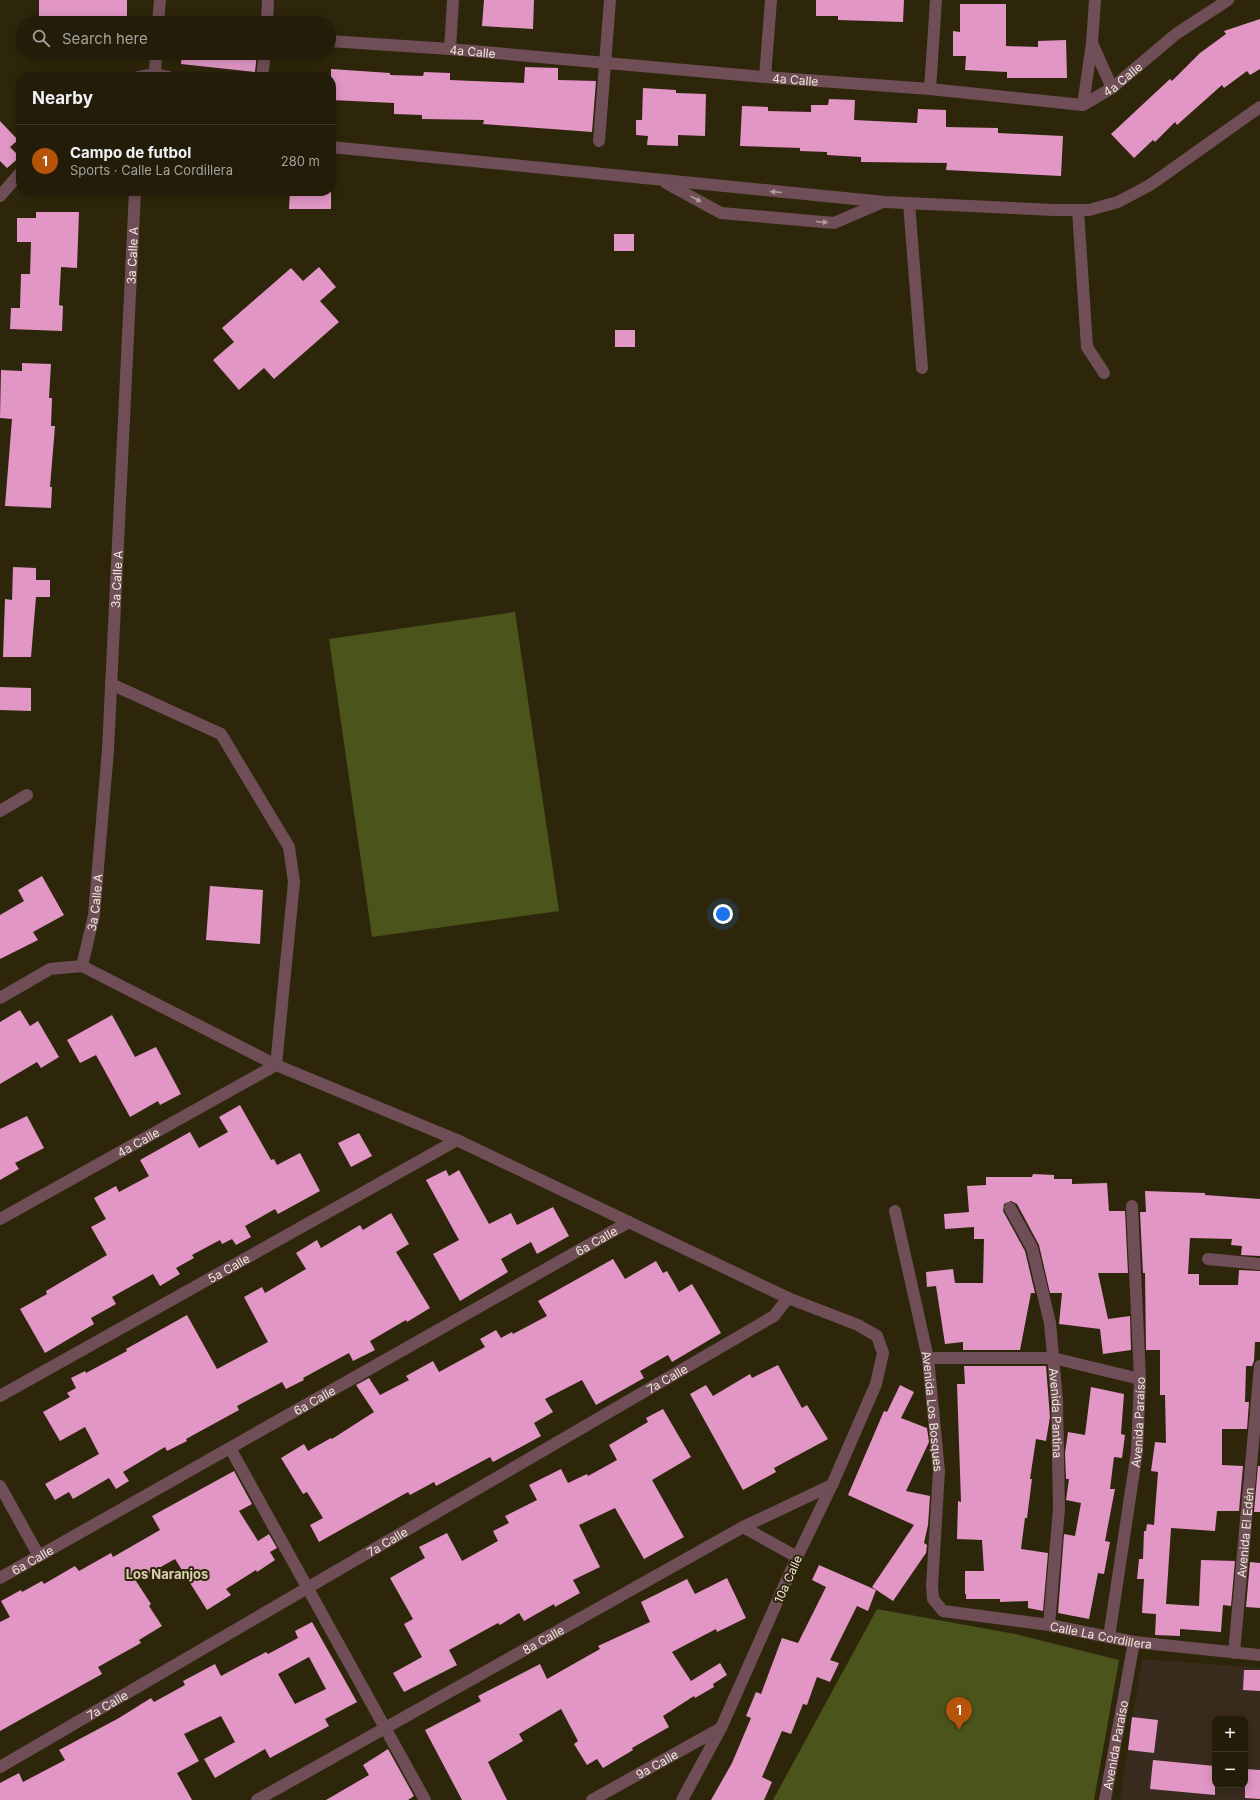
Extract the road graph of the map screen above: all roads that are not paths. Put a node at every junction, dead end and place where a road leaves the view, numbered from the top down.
1 (160, 0) edge
2 (268, 0) edge
3 (453, 0) edge
4 (610, 0) edge
5 (771, 0) edge
6 (936, 0) edge
7 (1094, 0) edge
8 (1228, 0) edge
9 (159, 16) edge
10 (267, 16) edge
11 (336, 41) edge
12 (1092, 43) junction
13 (450, 49) junction
14 (156, 60) edge
15 (263, 60) edge
16 (605, 63) junction
17 (155, 72) edge
18 (262, 72) edge
19 (765, 77) junction
20 (1112, 88) junction
21 (930, 89) junction
22 (1083, 105) junction
23 (1260, 107) edge
24 (599, 141) dead end
25 (336, 148) edge
26 (16, 178) edge
27 (662, 181) junction
28 (0, 196) edge
29 (135, 196) edge
30 (885, 202) junction
31 (909, 203) junction
32 (1078, 210) junction
33 (922, 368) dead end
34 (1104, 372) dead end
35 (111, 684) junction
36 (27, 795) dead end
37 (0, 811) edge
38 (82, 966) junction
39 (0, 998) edge
40 (276, 1065) junction
41 (457, 1140) junction
42 (1132, 1206) dead end
43 (1010, 1208) dead end
44 (895, 1211) dead end
45 (0, 1219) edge
46 (629, 1222) junction
47 (1208, 1259) dead end
48 (1260, 1264) edge
49 (788, 1298) junction
50 (928, 1358) junction
51 (1053, 1358) junction
52 (1260, 1366) edge
53 (1140, 1380) junction
54 (0, 1396) edge
55 (230, 1448) junction
56 (0, 1486) edge
57 (832, 1486) junction
58 (743, 1527) junction
59 (39, 1556) junction
60 (797, 1557) junction
61 (0, 1578) edge
62 (308, 1588) junction
63 (943, 1611) joint
64 (1049, 1625) junction
65 (1109, 1637) junction
66 (1134, 1642) junction
67 (1234, 1653) junction
68 (1260, 1654) edge
69 (385, 1728) junction
70 (721, 1728) junction
71 (0, 1767) edge
72 (257, 1800) edge
73 (425, 1800) edge
74 (592, 1800) edge
75 (682, 1800) edge
76 (1105, 1800) edge

1 - 9 street
2 - 10 street
3 - 13 street
4 - 16 street
5 - 19 street
6 - 21 street
7 - 12 street
8 - 20 street, 4a Calle
11 - 13 street, 4a Calle
12 - 20 street
12 - 22 street
13 - 16 street, 4a Calle
14 - 17 street
15 - 18 street
16 - 19 street, 4a Calle
16 - 24 street
19 - 21 street, 4a Calle
20 - 22 street, 4a Calle
21 - 22 street, 4a Calle
23 - 32 street
25 - 27 street
26 - 28 street
30 -> 27 street
27 -> 30 street
29 - 35 street, 3a Calle A
30 - 31 street
31 - 32 street
31 - 33 street
32 - 34 street
35 - 38 street, 3a Calle A
35 - 40 street
36 - 37 street
38 - 39 street
38 - 40 street
40 - 41 street
40 - 45 street, 4a Calle
41 - 46 street
41 - 54 street, 5a Calle
42 - 53 street, Avenida Paraíso
43 - 51 street, Avenida Pantina
44 - 50 street, Avenida Los Bosques
46 - 49 street
46 - 55 street, 6a Calle
47 - 48 street
49 - 57 street, 10a Calle
49 - 62 street, 7a Calle
50 - 51 street
50 - 63 street, Avenida Los Bosques
51 - 53 street
51 - 64 street, Avenida Pantina
52 - 67 street, Avenida El Edén
53 - 65 street, Avenida Paraíso
55 - 59 street, 6a Calle
55 - 62 street
56 - 59 street
57 - 58 street, 8a Calle
57 - 60 street, 10a Calle
58 - 60 street
58 - 69 street, 8a Calle
59 - 61 street, 6a Calle
60 - 70 street, 10a Calle
62 - 69 street
62 - 71 street, 7a Calle
63 - 64 street, Calle La Cordillera
64 - 65 street, Calle La Cordillera
65 - 66 street, Calle La Cordillera
66 - 67 street, Calle La Cordillera
66 - 76 street, Avenida Paraíso
67 - 68 street, Calle La Cordillera
69 - 72 street, 8a Calle
69 - 73 street
70 - 74 street, 9a Calle
70 - 75 street, 10a Calle

